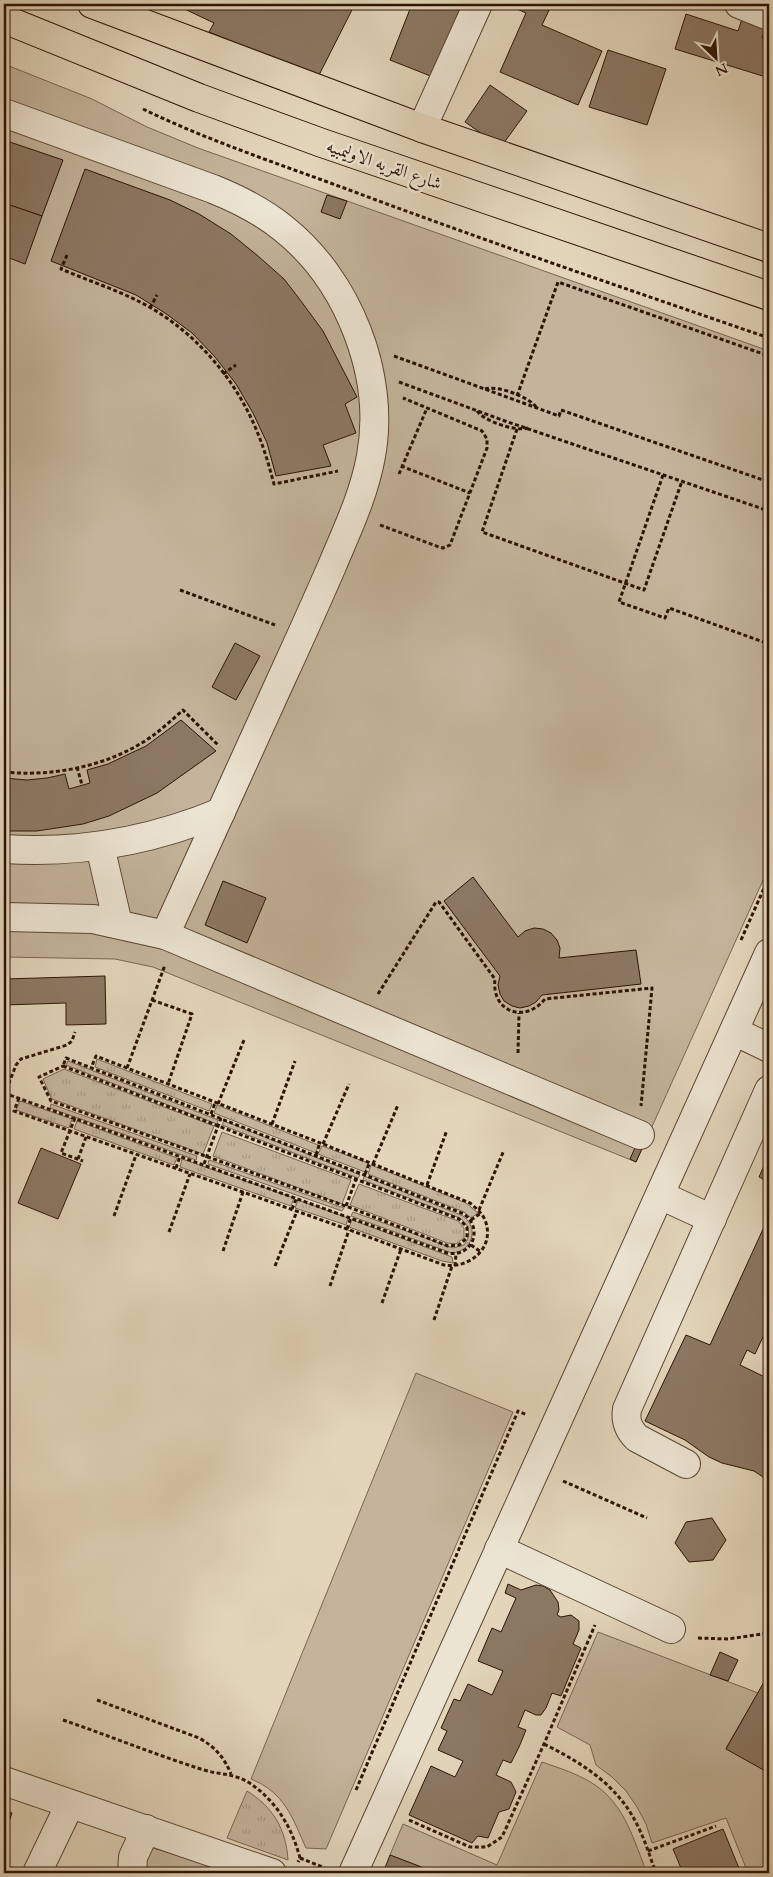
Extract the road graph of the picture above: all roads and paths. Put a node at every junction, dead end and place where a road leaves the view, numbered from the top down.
1 (92, 4) edge
2 (478, 4) edge
3 (739, 4) edge
4 (769, 16) edge
5 (4, 19) edge
6 (135, 106) dead end
7 (4, 113) edge
8 (422, 128) junction
9 (769, 248) edge
10 (67, 255) dead end
11 (156, 295) dead end
12 (769, 296) edge
13 (150, 308) junction
14 (769, 338) edge
15 (362, 344) junction
16 (769, 356) edge
17 (236, 365) dead end
18 (223, 374) junction
19 (370, 378) junction
20 (485, 389) junction
21 (518, 396) junction
22 (426, 408) junction
23 (536, 408) junction
24 (477, 411) junction
25 (528, 428) junction
26 (517, 430) junction
27 (371, 454) junction
28 (402, 467) junction
29 (334, 472) dead end
30 (663, 474) junction
31 (398, 475) dead end
32 (682, 481) junction
33 (769, 482) edge
34 (470, 493) junction
35 (769, 511) edge
36 (381, 516) dead end
37 (626, 583) junction
38 (180, 590) dead end
39 (302, 635) junction
40 (769, 644) edge
41 (210, 737) dead end
42 (77, 767) junction
43 (4, 772) edge
44 (82, 785) dead end
45 (221, 812) junction
46 (100, 846) junction
47 (4, 849) edge
48 (769, 877) edge
49 (4, 917) edge
50 (118, 924) junction
51 (170, 937) junction
52 (739, 945) dead end
53 (769, 953) edge
54 (376, 998) dead end
55 (152, 1000) junction
56 (519, 1012) junction
57 (734, 1031) junction
58 (75, 1032) dead end
59 (244, 1040) dead end
60 (769, 1048) edge
61 (295, 1061) dead end
62 (63, 1066) junction
63 (91, 1068) junction
64 (127, 1068) junction
65 (168, 1084) junction
66 (349, 1084) dead end
67 (518, 1084) junction
68 (769, 1090) edge
69 (4, 1094) edge
70 (19, 1098) junction
71 (50, 1101) junction
72 (217, 1103) junction
73 (398, 1105) dead end
74 (47, 1108) junction
75 (211, 1114) junction
76 (75, 1118) junction
77 (222, 1118) junction
78 (272, 1124) junction
79 (219, 1126) junction
80 (447, 1130) dead end
81 (70, 1131) junction
82 (640, 1135) junction
83 (86, 1137) junction
84 (322, 1143) junction
85 (504, 1150) dead end
86 (679, 1152) junction
87 (136, 1155) junction
88 (316, 1155) junction
89 (180, 1156) junction
90 (207, 1158) junction
91 (78, 1159) junction
92 (83, 1161) dead end
93 (372, 1163) junction
94 (204, 1164) junction
95 (176, 1168) junction
96 (190, 1174) junction
97 (364, 1174) junction
98 (356, 1179) junction
99 (361, 1181) junction
100 (427, 1186) junction
101 (663, 1188) junction
102 (243, 1192) junction
103 (297, 1197) junction
104 (346, 1206) junction
105 (351, 1208) junction
106 (294, 1210) junction
107 (715, 1211) junction
108 (480, 1212) junction
109 (114, 1216) dead end
110 (350, 1216) junction
111 (471, 1220) junction
112 (348, 1229) junction
113 (169, 1232) dead end
114 (471, 1245) junction
115 (401, 1249) junction
116 (222, 1251) dead end
117 (481, 1252) junction
118 (456, 1254) junction
119 (275, 1266) dead end
120 (454, 1266) junction
121 (330, 1286) dead end
122 (382, 1303) dead end
123 (434, 1320) dead end
124 (532, 1418) dead end
125 (686, 1464) dead end
126 (562, 1481) dead end
127 (647, 1518) dead end
128 (499, 1549) junction
129 (606, 1600) junction
130 (670, 1629) joint
131 (769, 1633) edge
132 (97, 1700) dead end
133 (63, 1720) dead end
134 (544, 1744) junction
135 (231, 1774) junction
136 (4, 1781) edge
137 (70, 1804) junction
138 (382, 1808) junction
139 (716, 1826) dead end
140 (146, 1829) junction
141 (648, 1851) junction
142 (300, 1858) junction
143 (326, 1858) dead end
144 (322, 1867) junction
145 (284, 1870) edge
146 (341, 1872) edge
147 (37, 1873) edge
148 (132, 1873) edge
149 (656, 1873) edge

1 - 8 main road
2 - 8 street
3 - 4 street
5 - 12 main road, شارع القريه الاوليمبيه
6 - 14 path
7 - 15 street
8 - 9 main road
10 - 13 path
11 - 13 path
13 - 18 path
15 - 19 street
15 - 20 path
16 - 21 path
17 - 18 path
18 - 29 path
19 - 22 path
19 - 24 path
19 - 27 street
20 - 21 path
20 - 23 path
21 - 23 path
22 - 28 path
22 - 34 path
23 - 33 path
24 - 25 path
24 - 26 path
25 - 26 path
25 - 30 path
26 - 37 path
27 - 28 path
27 - 39 street
28 - 31 path
28 - 34 path
30 - 32 path
30 - 37 path
32 - 35 path
32 - 37 path
34 - 36 path
37 - 40 path
38 - 39 path
39 - 45 street
41 - 42 path
42 - 43 path
42 - 44 path
45 - 46 street
45 - 51 street
46 - 47 street
46 - 50 street
48 - 52 path
49 - 50 street
50 - 51 street
51 - 55 path
51 - 67 street
53 - 57 street
54 - 56 path
55 - 64 path
55 - 65 path
56 - 67 path
56 - 82 path
57 - 60 street
57 - 86 street
58 - 69 path
59 - 72 path
61 - 78 path
62 - 63 path
62 - 71 path
62 - 79 path
63 - 64 path
63 - 75 path
64 - 65 path
65 - 72 path
66 - 84 path
67 - 82 street
68 - 107 street
69 - 70 path
70 - 74 path
70 - 81 path
71 - 74 path
71 - 90 path
72 - 75 path
72 - 78 path
73 - 93 path
74 - 76 path
75 - 77 path
76 - 81 path
76 - 89 path
77 - 79 path
77 - 88 path
78 - 84 path
79 - 90 path
79 - 98 path
80 - 100 path
81 - 83 path
81 - 91 path
82 - 86 street
83 - 87 path
83 - 91 path
84 - 88 path
84 - 93 path
85 - 108 path
86 - 101 street
87 - 95 path
87 - 109 path
88 - 97 path
89 - 94 path
89 - 95 path
90 - 94 path
90 - 104 path
91 - 92 path
93 - 97 path
93 - 100 path
94 - 103 path
95 - 96 path
96 - 102 path
96 - 113 path
97 - 99 path
97 - 111 path
98 - 99 path
98 - 104 path
99 - 105 path
100 - 108 path
101 - 107 street
101 - 128 street
102 - 106 path
102 - 116 path
103 - 106 path
103 - 110 path
104 - 105 path
105 - 110 path
106 - 112 path
106 - 119 path
107 - 125 street
108 - 111 path
108 - 117 path
110 - 112 path
110 - 118 path
111 - 114 path
112 - 115 path
112 - 121 path
114 - 117 path
114 - 118 path
115 - 120 path
115 - 122 path
117 - 120 path
118 - 120 path
120 - 123 path
124 - 138 path
126 - 127 path
128 - 129 street
128 - 138 street
129 - 130 street
129 - 134 path
130 - 131 path
132 - 135 path
133 - 135 path
134 - 138 path
134 - 141 path
135 - 142 path
136 - 137 street
137 - 140 street
137 - 147 street
138 - 146 street
139 - 141 path
140 - 145 street
140 - 148 street
141 - 149 path
142 - 144 path
142 - 145 path
143 - 144 path
144 - 146 path

